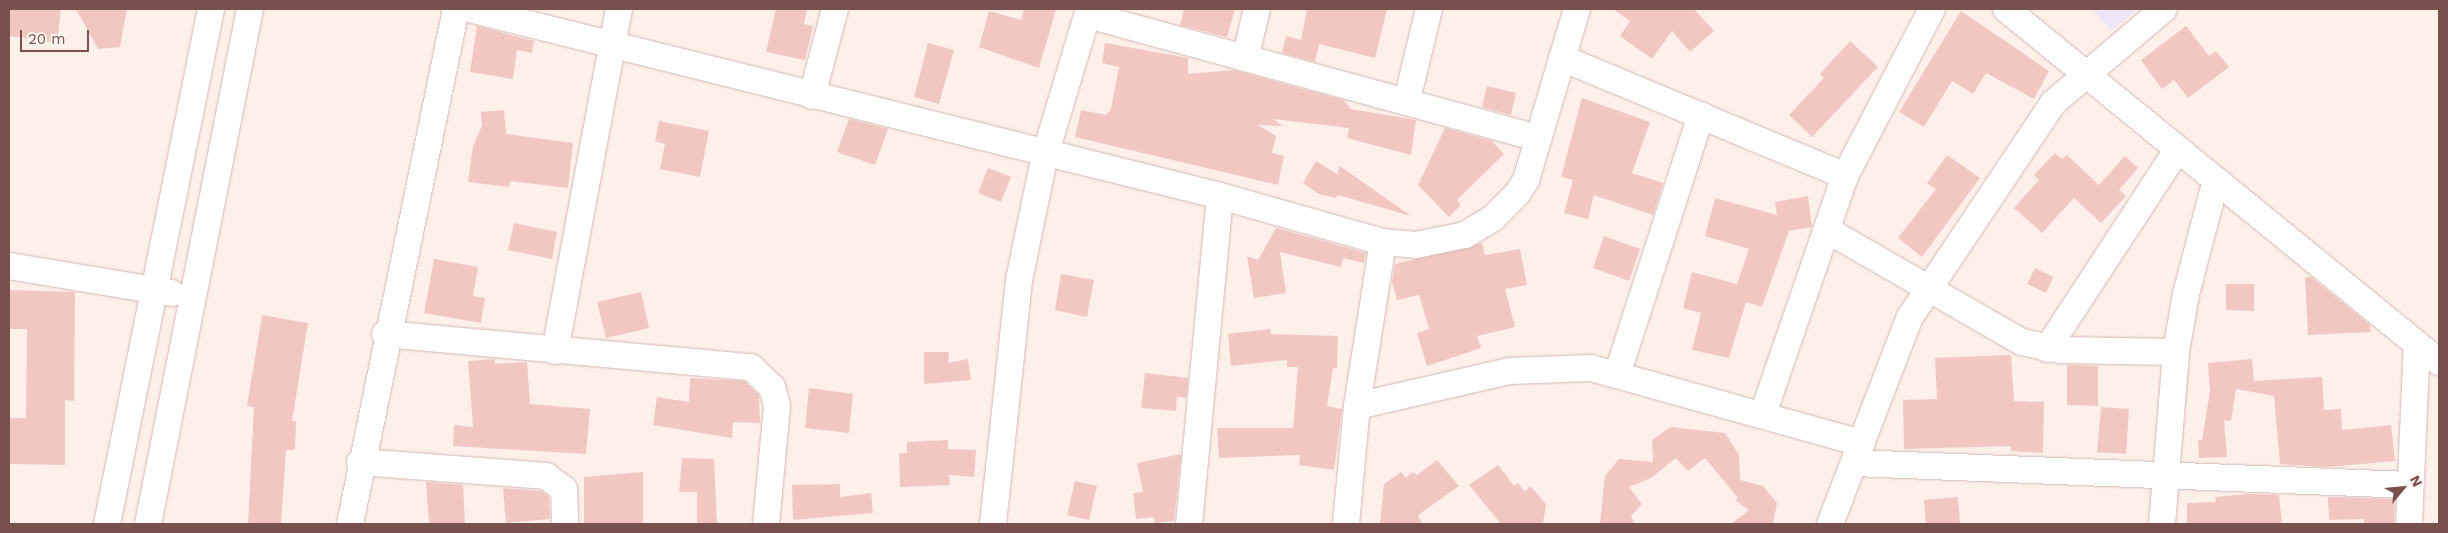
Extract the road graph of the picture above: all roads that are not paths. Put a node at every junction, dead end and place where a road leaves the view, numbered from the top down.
1 (211, 9) edge
2 (250, 9) edge
3 (456, 9) edge
4 (469, 9) edge
5 (619, 9) edge
6 (835, 9) edge
7 (1257, 9) edge
8 (1429, 9) edge
9 (1577, 9) edge
10 (1932, 9) edge
11 (2006, 9) edge
12 (2164, 9) edge
13 (1089, 12) edge
14 (610, 45) junction
15 (1246, 55) junction
16 (1562, 58) junction
17 (2085, 73) junction
18 (812, 96) junction
19 (1407, 100) junction
20 (1701, 115) junction
21 (1538, 138) junction
22 (2178, 149) junction
23 (1045, 155) junction
24 (1845, 176) junction
25 (2216, 180) junction
26 (1220, 196) junction
27 (1826, 230) junction
28 (1383, 242) junction
29 (9, 266) edge
30 (156, 290) junction
31 (1930, 290) junction
32 (192, 296) junction
33 (385, 334) junction
34 (2417, 344) junction
35 (2047, 349) junction
36 (555, 351) junction
37 (2176, 352) junction
38 (2439, 362) edge
39 (1618, 372) junction
40 (1357, 406) junction
41 (1763, 414) junction
42 (1858, 453) junction
43 (360, 462) junction
44 (2163, 476) junction
45 (2409, 485) junction
46 (106, 524) edge
47 (148, 524) edge
48 (350, 524) edge
49 (565, 524) edge
50 (766, 524) edge
51 (993, 524) edge
52 (1189, 524) edge
53 (1346, 524) edge
54 (1830, 524) edge
55 (2162, 524) edge
56 (2409, 524) edge

1 - 30 street
2 - 32 street
3 - 33 street
4 - 14 street
5 - 14 street
6 - 18 street
7 - 15 street
8 - 19 street
9 - 16 street
10 - 24 street
11 - 17 street
12 - 17 street
13 - 15 street
13 - 23 street
14 - 18 street
14 - 36 street
15 - 19 street
16 - 20 street
16 - 21 street
17 - 22 street
17 - 31 street
18 - 23 street
19 - 21 street
20 - 24 street
20 - 39 street
21 - 28 street
22 - 25 street
22 - 35 street
23 - 26 street
23 - 51 street
24 - 27 street
25 - 34 street
25 - 37 street
26 - 28 street
26 - 52 street
27 - 31 street
27 - 41 street
28 - 40 street
29 - 30 street
30 - 32 street
30 - 46 street
31 - 35 street
31 - 42 street
32 - 47 street
33 - 36 street
33 - 43 street
34 - 38 street
34 - 45 street
35 - 37 street
36 - 50 street
37 - 44 street
39 - 40 street
39 - 41 street
40 - 53 street
41 - 42 street
42 - 44 street
42 - 54 street
43 - 48 street
43 - 49 street
44 - 45 street
44 - 55 street
45 - 56 street

